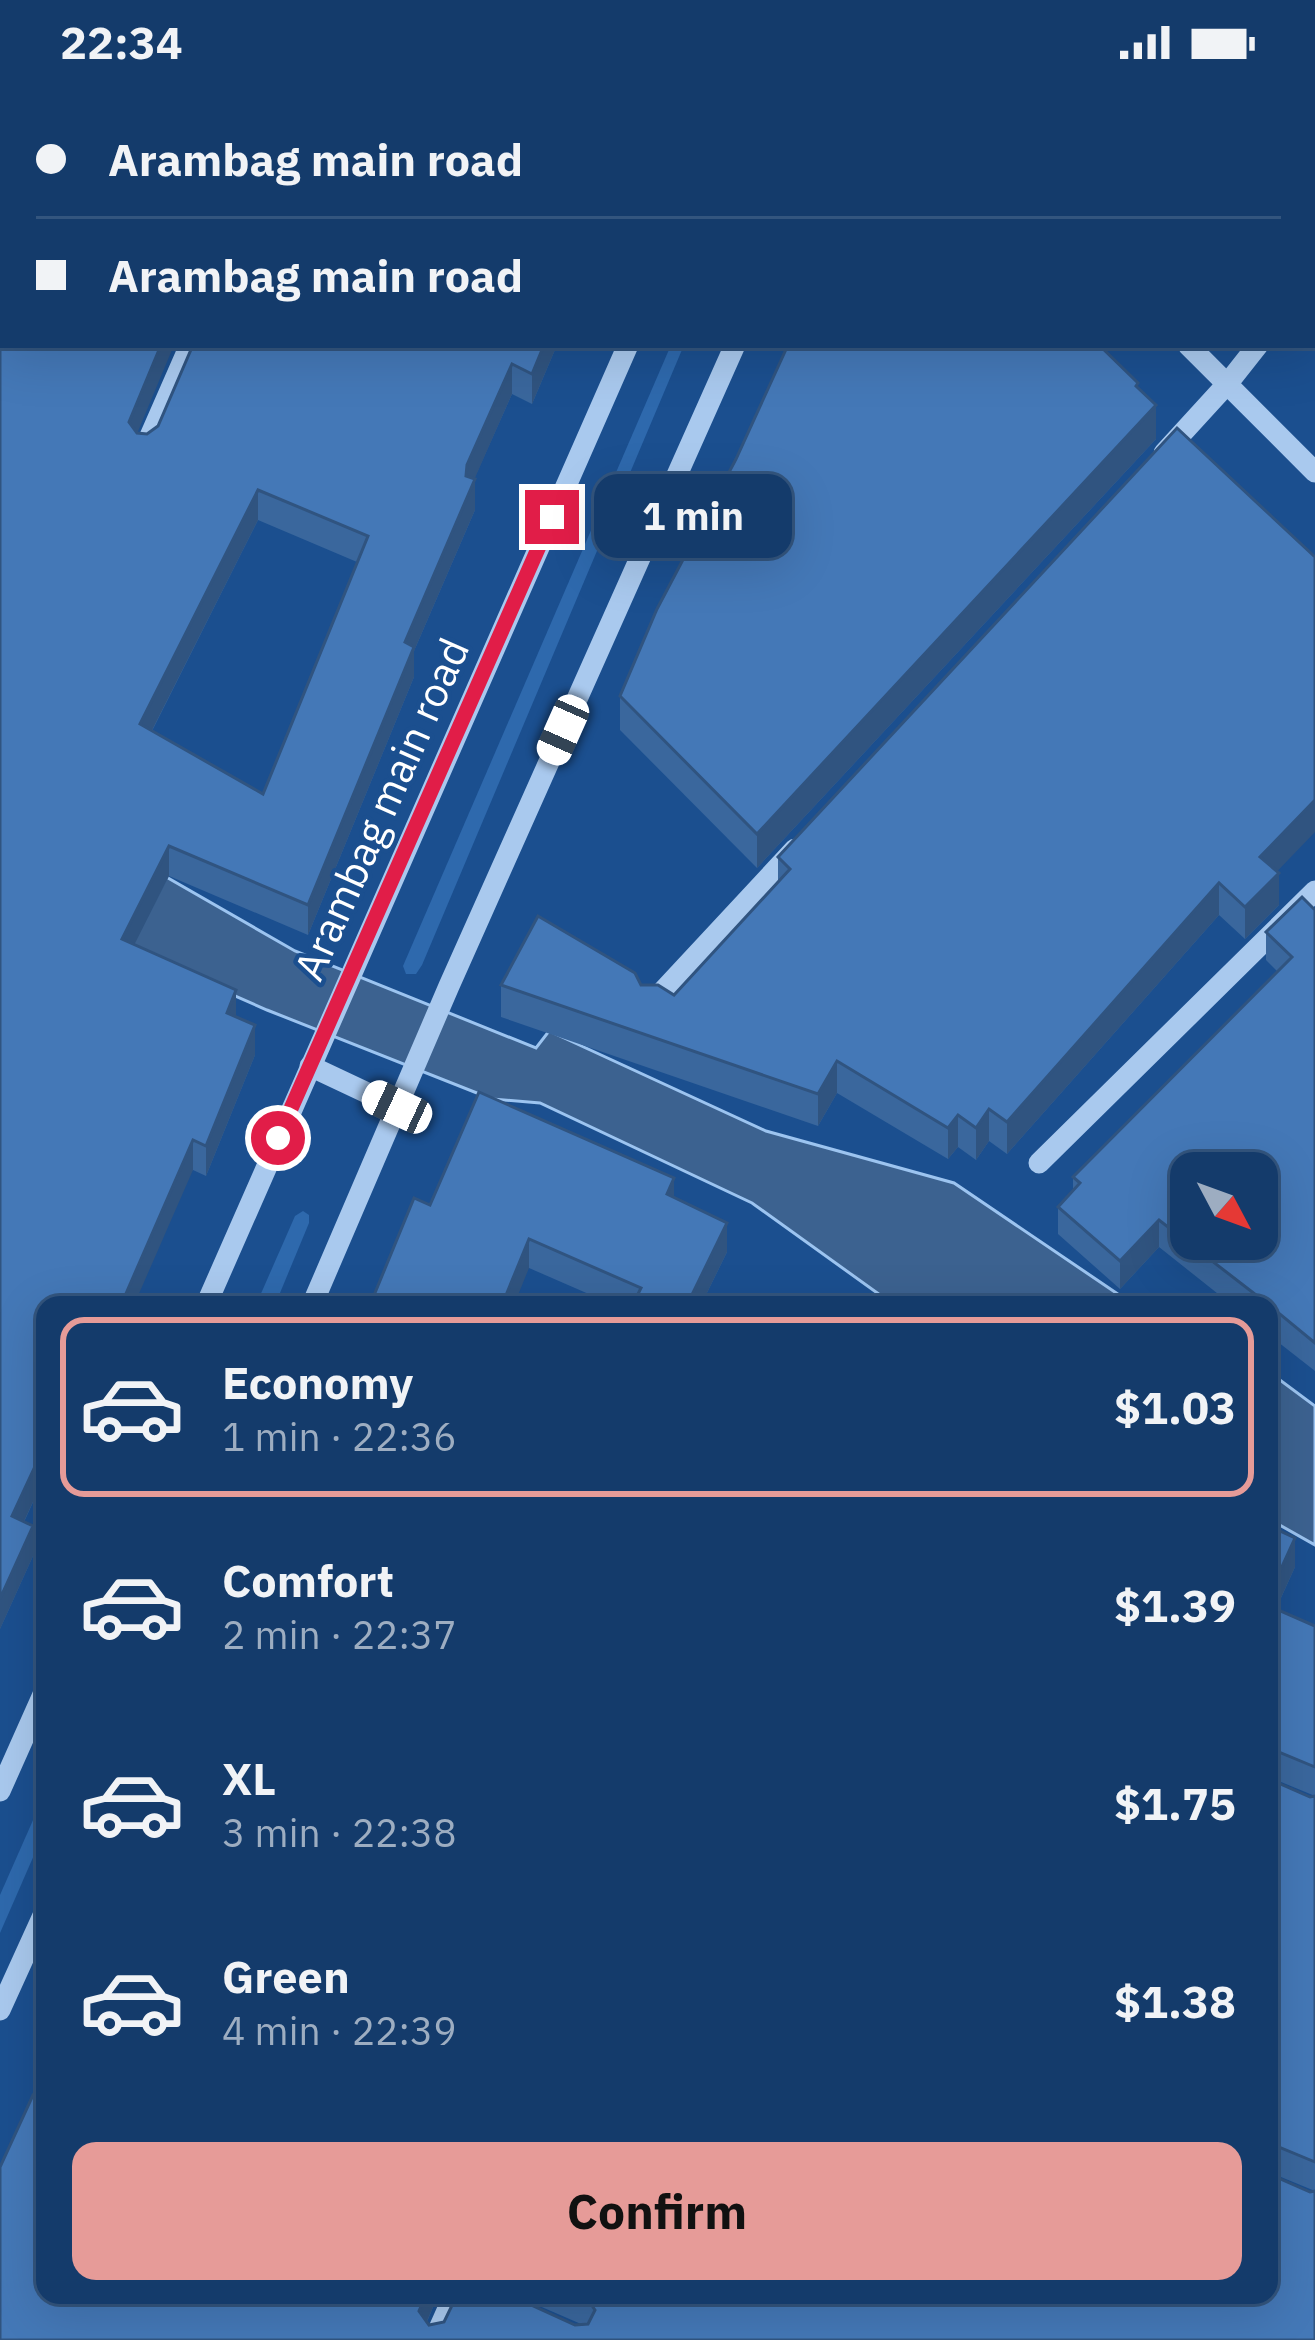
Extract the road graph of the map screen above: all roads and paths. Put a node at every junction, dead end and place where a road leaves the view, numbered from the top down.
1 (189, 348) edge
2 (627, 348) edge
3 (734, 348) edge
4 (1191, 348) edge
5 (1256, 348) edge
6 (1228, 383) junction
7 (144, 450) edge
8 (1148, 470) edge
9 (1315, 472) edge
10 (811, 832) edge
11 (1315, 890) edge
12 (650, 1005) edge
13 (310, 1066) junction
14 (397, 1107) junction
15 (1039, 1163) dead end
16 (210, 1296) edge
17 (316, 1296) edge
18 (36, 1710) edge
19 (0, 1791) edge
20 (36, 1931) edge
21 (0, 2009) edge
22 (450, 2304) edge
23 (434, 2340) edge

1 - 7 street
2 - 13 street, Arambag main road
3 - 14 street
4 - 6 street
5 - 6 street
6 - 8 street
6 - 9 street
10 - 12 street
11 - 15 street
13 - 14 street
13 - 16 street, Arambag main road
14 - 17 street
18 - 19 street
20 - 21 street
22 - 23 street

